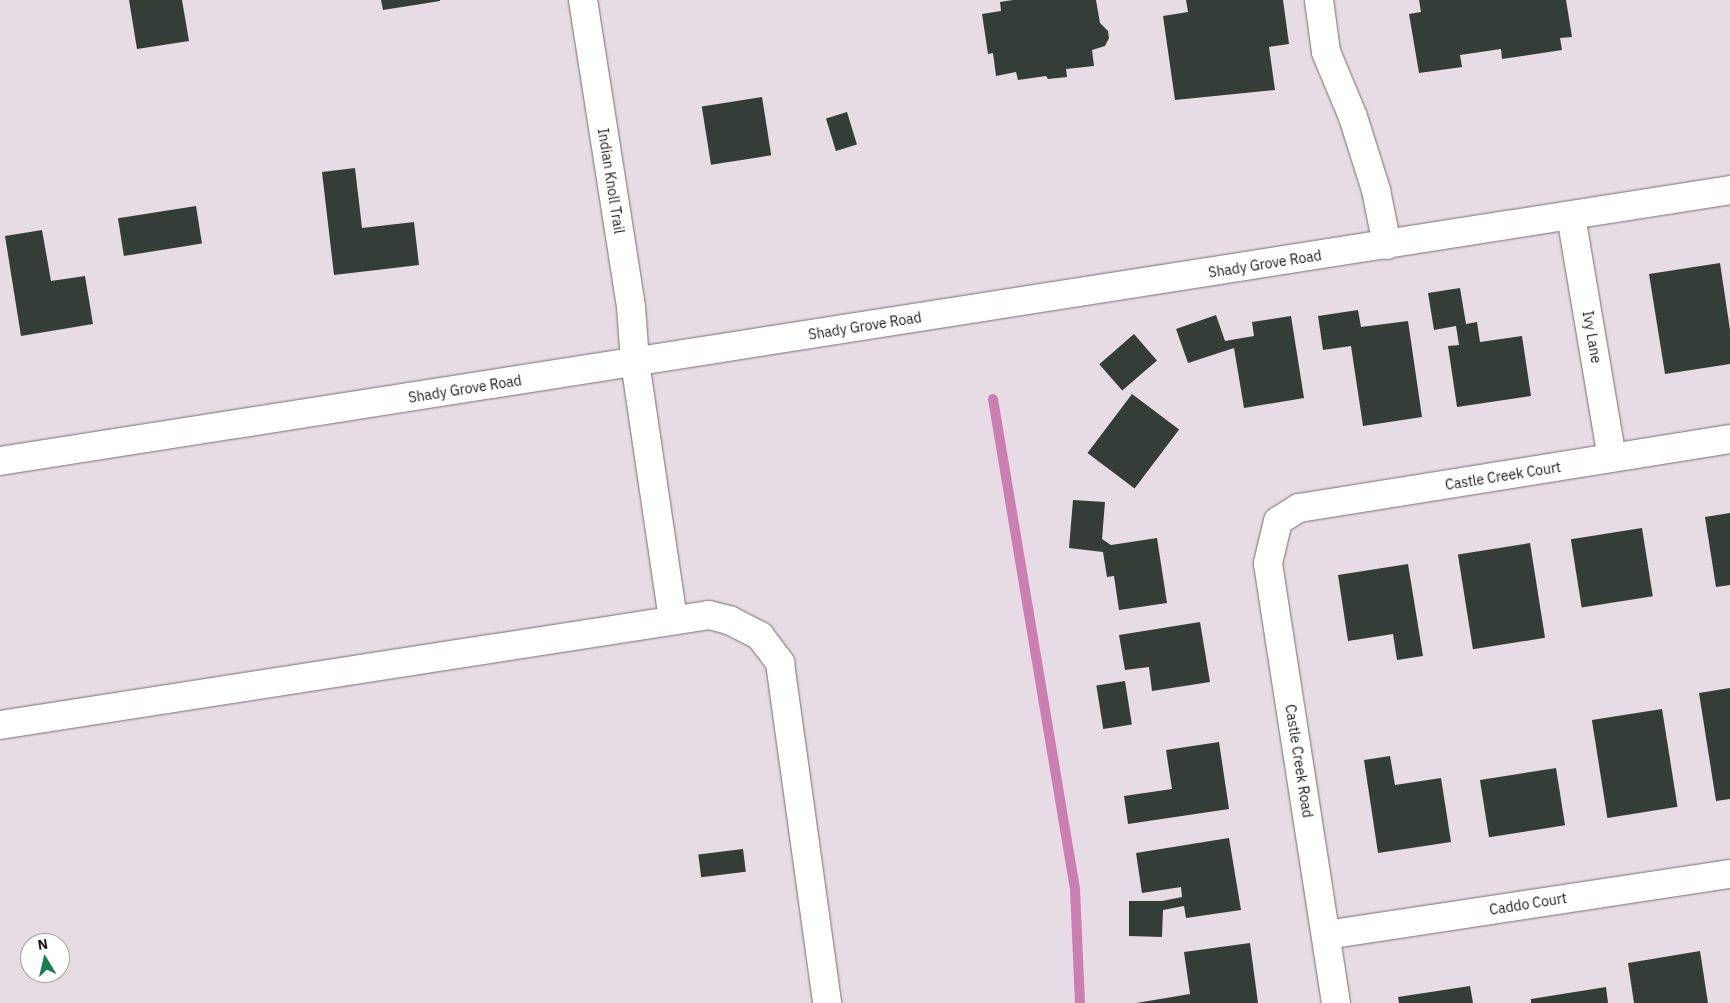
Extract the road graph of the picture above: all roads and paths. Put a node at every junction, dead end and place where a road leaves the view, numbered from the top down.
1 (583, 0) edge
2 (1319, 0) edge
3 (1730, 190) edge
4 (1571, 216) junction
5 (1388, 245) junction
6 (635, 362) junction
7 (1730, 439) edge
8 (1612, 458) junction
9 (0, 461) edge
10 (1278, 521) joint
11 (673, 620) junction
12 (0, 725) edge
13 (1730, 874) edge
14 (1326, 935) junction
15 (827, 1003) edge
16 (1336, 1003) edge

1 - 6 street, Indian Knoll Trail
2 - 5 street
3 - 4 street, Shady Grove Road
4 - 5 street, Shady Grove Road
4 - 8 street, Ivy Lane
5 - 6 street, Shady Grove Road
6 - 9 street, Shady Grove Road
6 - 11 street, Indian Knoll Trail
7 - 8 street, Castle Creek Court
8 - 10 street, Castle Creek Court
10 - 14 street, Castle Creek Road
11 - 12 street
11 - 15 street
13 - 14 street, Caddo Court
14 - 16 street, Castle Creek Road

